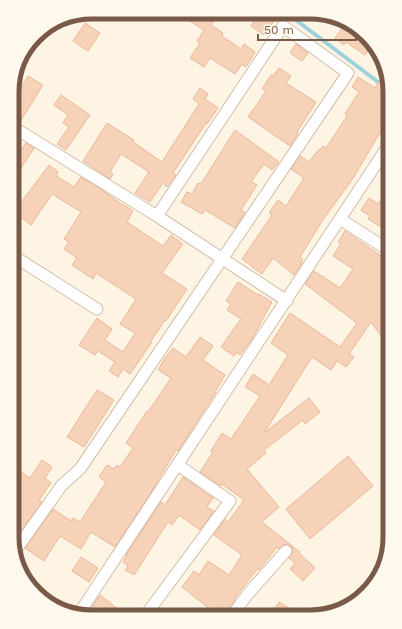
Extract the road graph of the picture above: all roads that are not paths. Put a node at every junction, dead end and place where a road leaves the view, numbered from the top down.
1 (19, 131) edge
2 (383, 154) edge
3 (157, 216) junction
4 (340, 219) junction
5 (383, 247) edge
6 (19, 259) edge
7 (221, 259) junction
8 (287, 301) junction
9 (97, 308) dead end
10 (178, 466) junction
11 (20, 544) edge
12 (286, 551) dead end
13 (82, 609) edge
14 (149, 610) edge
15 (236, 610) edge

1 - 3 street
2 - 4 street
3 - 7 street
3 - 7 street
4 - 5 street
4 - 8 street
6 - 9 street
7 - 8 street
7 - 11 street
8 - 10 street
10 - 13 street
10 - 14 street
12 - 15 street

